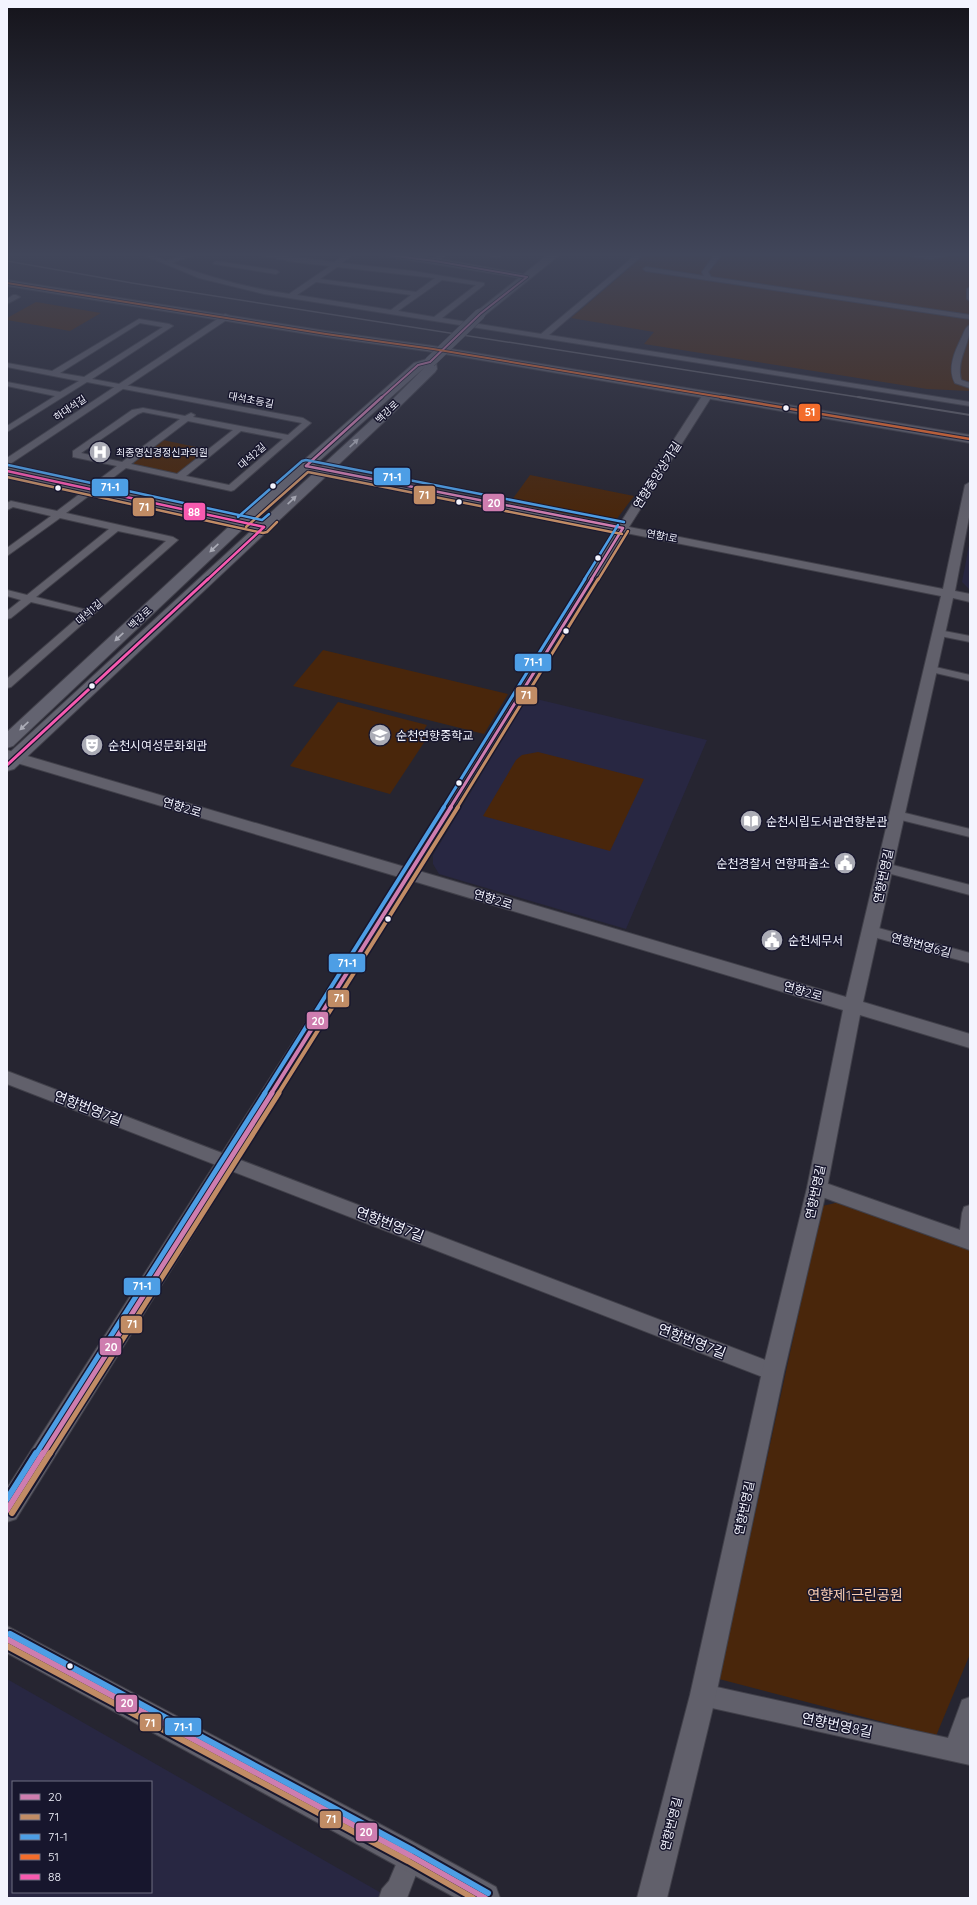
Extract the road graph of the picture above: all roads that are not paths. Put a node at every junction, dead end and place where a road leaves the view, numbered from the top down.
1 (104, 342) edge
2 (144, 342) edge
3 (188, 342) edge
4 (387, 342) edge
5 (451, 342) edge
6 (573, 342) edge
7 (962, 342) edge
8 (430, 362) junction
9 (7, 364) edge
10 (54, 373) junction
11 (85, 379) junction
12 (7, 384) edge
13 (123, 386) junction
14 (970, 386) edge
15 (21, 387) junction
16 (7, 394) edge
17 (61, 395) junction
18 (707, 396) junction
19 (208, 402) junction
20 (970, 404) edge
21 (186, 418) junction
22 (239, 429) junction
23 (7, 430) edge
24 (289, 438) junction
25 (970, 439) edge
26 (7, 463) edge
27 (123, 465) junction
28 (306, 466) junction
29 (326, 470) junction
30 (7, 471) edge
31 (179, 477) junction
32 (970, 485) edge
33 (91, 489) junction
34 (9, 506) edge
35 (57, 514) junction
36 (242, 522) junction
37 (117, 527) junction
38 (264, 527) junction
39 (623, 528) junction
40 (7, 553) edge
41 (7, 593) edge
42 (948, 594) junction
43 (29, 598) junction
44 (970, 598) edge
45 (88, 613) junction
46 (7, 616) edge
47 (939, 633) junction
48 (970, 639) edge
49 (931, 669) junction
50 (970, 678) edge
51 (7, 685) edge
52 (9, 755) edge
53 (897, 815) junction
54 (970, 833) edge
55 (885, 868) junction
56 (408, 874) junction
57 (970, 890) edge
58 (871, 931) junction
59 (970, 958) edge
60 (853, 1006) junction
61 (970, 1041) edge
62 (7, 1076) edge
63 (228, 1162) junction
64 (817, 1188) junction
65 (970, 1213) edge
66 (968, 1241) edge
67 (773, 1372) junction
68 (7, 1510) edge
69 (7, 1639) edge
70 (703, 1696) junction
71 (970, 1708) edge
72 (962, 1752) edge
73 (411, 1856) junction
74 (391, 1898) edge
75 (485, 1898) edge
76 (652, 1898) edge

1 - 10 street
2 - 11 street
3 - 13 street, 하대석길
4 - 18 main road
5 - 8 main road, bridge
6 - 20 street
7 - 14 street
8 - 28 main road, 백강로
29 -> 8 main road, 백강로
9 - 10 street, 대석초등길
10 - 11 street, 대석초등길
11 - 13 street, 대석초등길
11 - 17 street
12 - 15 street
13 - 19 street, 대석초등길
13 - 26 street, 하대석길
15 - 16 street
15 - 17 street
17 - 23 street
18 - 25 main road
18 - 39 street, 연향중앙상가길
19 - 21 street
19 - 24 street, 대석초등길
21 - 22 street, 대석2길
21 - 27 street
21 - 27 street, 대석2길
22 - 24 street, 대석2길
22 - 31 street
24 - 31 street, 대석2길
27 - 31 street, 대석2길
27 - 33 street
28 - 29 street, 연향1로
28 - 36 main road, 백강로
38 -> 29 main road, 백강로
29 - 39 street, 연향1로
30 - 33 main road
32 - 42 street, 연향번영길
33 - 35 street
33 - 36 main road
34 - 35 street
35 - 37 street
35 - 40 street
36 - 38 main road
36 -> 52 main road, 백강로
37 - 43 street
37 - 45 street, 대석1길
38 - 52 main road, 백강로
39 - 42 street, 연향1로
39 - 56 street, 연향중앙상가길
41 - 43 street
42 - 44 street, 연향1로
42 - 47 street, 연향번영길
43 - 45 street
43 - 46 street
45 - 51 street, 대석1길
47 - 48 street
47 - 49 street, 연향번영길
49 - 50 street
49 - 53 street, 연향번영길
52 - 56 street, 연향2로
53 - 54 street
53 - 55 street, 연향번영길
55 - 57 street
55 - 58 street, 연향번영길
56 - 60 street, 연향2로
56 - 63 street, 연향중앙상가길
58 - 59 street, 연향번영6길
58 - 60 street, 연향번영길
60 - 61 street, 연향2로
60 - 64 street, 연향번영길
62 - 63 street, 연향번영7길
63 - 67 street, 연향번영7길
63 - 68 street, 연향중앙상가길
64 - 66 street
64 - 67 street, 연향번영길
65 - 66 street
67 - 70 street, 연향번영길
69 - 73 street
70 - 72 street, 연향번영8길
70 - 76 street, 연향번영길
71 - 72 street
73 - 74 street
73 - 75 street

